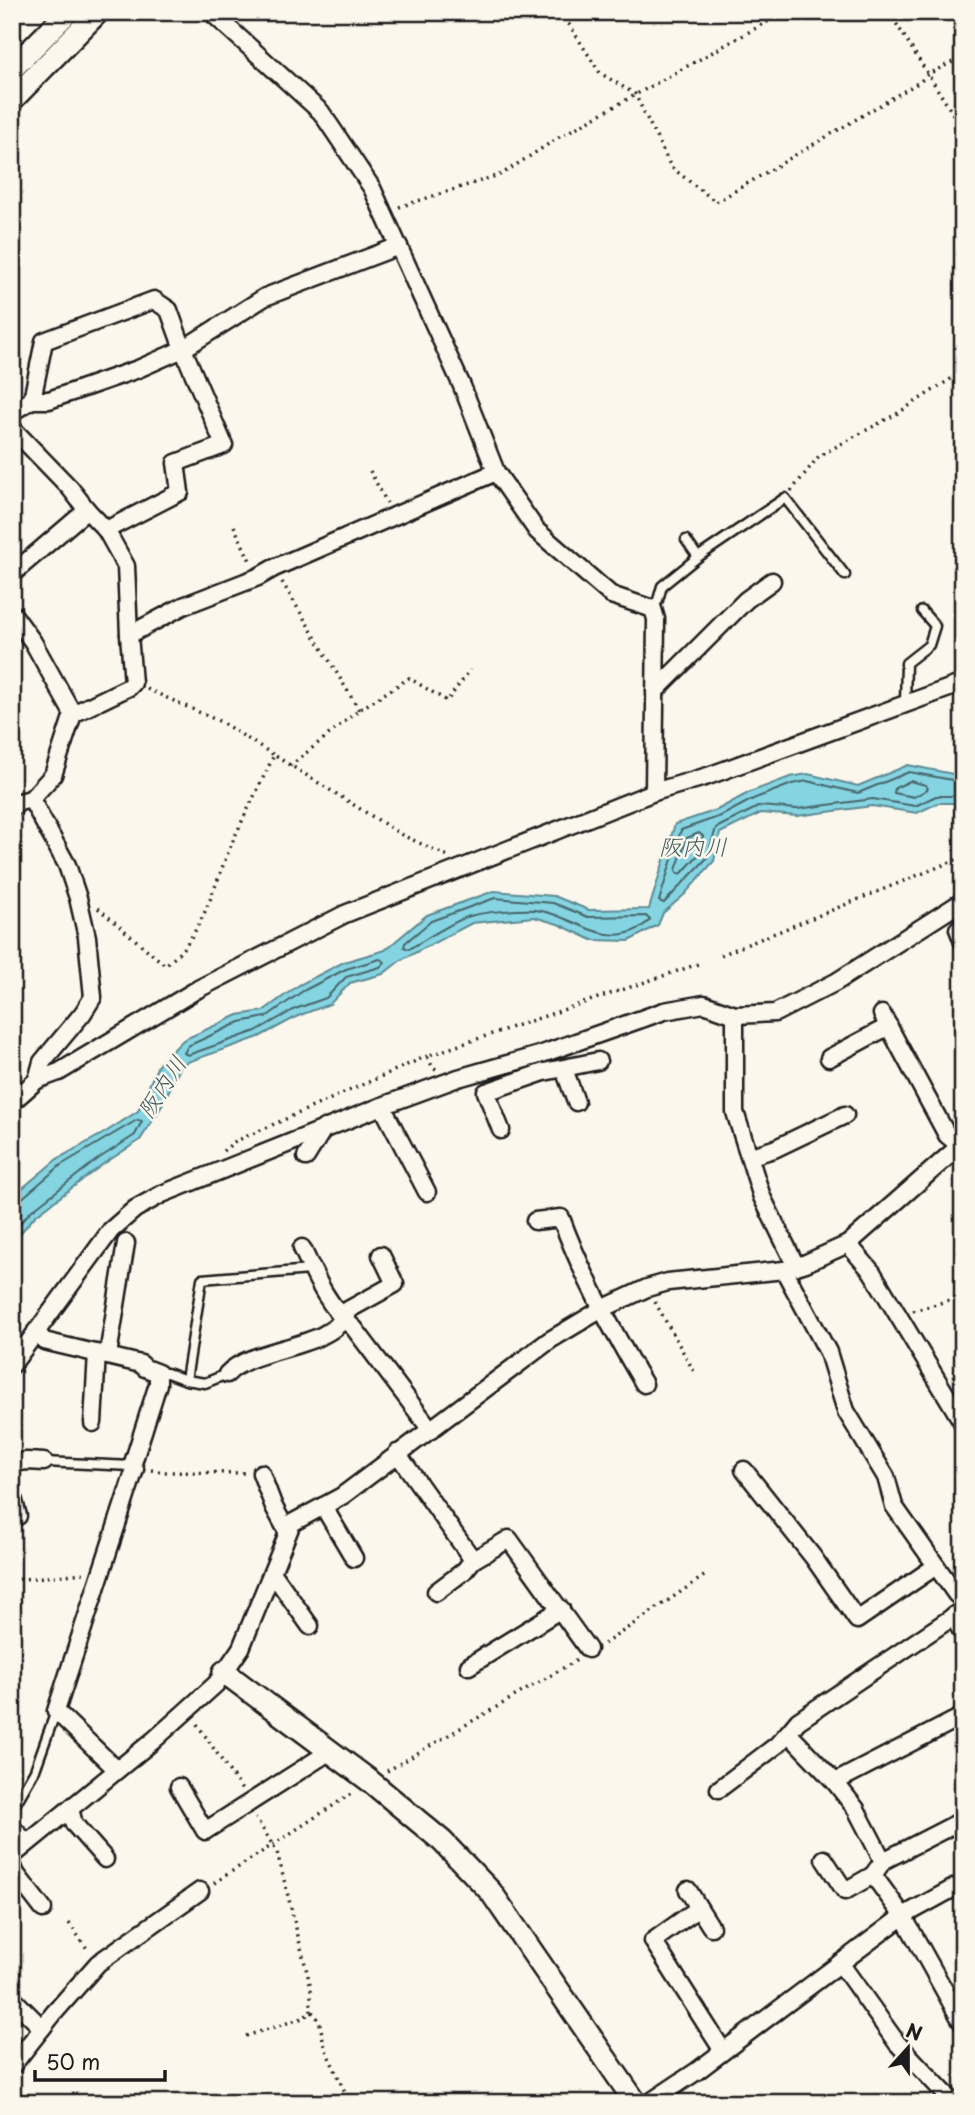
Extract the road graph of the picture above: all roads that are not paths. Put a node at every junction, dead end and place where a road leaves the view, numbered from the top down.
1 (68, 12) edge
2 (98, 12) edge
3 (211, 12) edge
4 (12, 69) edge
5 (12, 100) edge
6 (399, 246) junction
7 (183, 349) junction
8 (32, 400) junction
9 (12, 412) edge
10 (12, 428) edge
11 (496, 472) junction
12 (87, 510) junction
13 (106, 530) junction
14 (686, 540) dead end
15 (698, 556) junction
16 (12, 574) edge
17 (845, 575) dead end
18 (772, 581) dead end
19 (653, 608) junction
20 (922, 611) dead end
21 (12, 613) edge
22 (129, 635) junction
23 (963, 683) edge
24 (655, 691) junction
25 (905, 704) junction
26 (73, 714) junction
27 (654, 792) junction
28 (31, 799) junction
29 (12, 808) edge
30 (963, 901) edge
31 (735, 1015) junction
32 (540, 1055) junction
33 (830, 1058) dead end
34 (598, 1061) dead end
35 (564, 1069) junction
36 (544, 1072) junction
37 (37, 1080) junction
38 (12, 1102) edge
39 (576, 1102) dead end
40 (382, 1106) junction
41 (845, 1115) dead end
42 (324, 1128) junction
43 (501, 1130) dead end
44 (961, 1144) edge
45 (751, 1156) junction
46 (306, 1157) dead end
47 (427, 1192) dead end
48 (535, 1221) dead end
49 (126, 1244) dead end
50 (848, 1244) junction
51 (302, 1248) dead end
52 (381, 1255) dead end
53 (790, 1268) junction
54 (310, 1269) junction
55 (602, 1309) junction
56 (344, 1321) junction
57 (36, 1331) junction
58 (102, 1354) junction
59 (12, 1365) edge
60 (158, 1373) junction
61 (227, 1374) joint
62 (186, 1380) junction
63 (644, 1384) dead end
64 (93, 1423) dead end
65 (963, 1423) edge
66 (431, 1430) junction
67 (397, 1453) junction
68 (44, 1462) joint
69 (12, 1463) edge
70 (132, 1466) junction
71 (744, 1469) dead end
72 (261, 1474) road end
73 (12, 1494) edge
74 (323, 1506) junction
75 (18, 1516) dead end
76 (287, 1531) junction
77 (354, 1558) dead end
78 (473, 1560) junction
79 (936, 1566) junction
80 (272, 1572) junction
81 (436, 1592) dead end
82 (963, 1600) edge
83 (561, 1609) junction
84 (958, 1613) edge
85 (310, 1626) dead end
86 (963, 1634) edge
87 (588, 1648) road end
88 (469, 1666) dead end
89 (224, 1672) junction
90 (56, 1712) junction
91 (963, 1716) edge
92 (788, 1733) junction
93 (329, 1752) junction
94 (117, 1770) junction
95 (835, 1782) junction
96 (179, 1787) dead end
97 (719, 1789) dead end
98 (12, 1802) edge
99 (70, 1809) junction
100 (963, 1820) edge
101 (12, 1822) edge
102 (31, 1841) junction
103 (12, 1856) edge
104 (105, 1859) dead end
105 (824, 1859) dead end
106 (12, 1864) edge
107 (878, 1868) junction
108 (963, 1883) edge
109 (688, 1890) dead end
110 (200, 1891) road end
111 (699, 1908) junction
112 (43, 1909) dead end
113 (903, 1916) junction
114 (711, 1927) dead end
115 (840, 1963) junction
116 (12, 1998) edge
117 (963, 2024) edge
118 (42, 2028) junction
119 (723, 2051) junction
120 (12, 2066) edge
121 (636, 2103) edge
122 (649, 2103) edge
123 (954, 2103) edge

1 - 4 street
2 - 5 street
3 - 6 street
6 - 7 street
6 - 11 street
7 - 8 street
7 - 8 street
7 - 13 street
8 - 9 street
10 - 12 street
11 - 19 street
11 - 22 street
12 - 13 street
12 - 16 street
13 - 22 street
14 - 15 lane
15 - 17 lane
15 - 19 lane
18 - 24 street
19 - 24 street
20 - 25 lane
21 - 26 street
22 - 26 street
23 - 25 street
24 - 27 street
25 - 27 street
26 - 28 street
27 - 37 street
28 - 29 street
28 - 37 street
30 - 31 street
31 - 32 street
31 - 45 street
32 - 36 street
32 - 40 street
33 - 44 street
34 - 35 street
35 - 36 street
35 - 39 street
36 - 43 street
37 - 38 street
40 - 42 street
40 - 47 street
41 - 45 street
42 - 46 street
42 - 57 street
44 - 50 street
45 - 53 street
48 - 55 street
49 - 58 street
50 - 53 street
50 - 65 street
51 - 54 street
52 - 56 street
53 - 55 street
53 - 79 street
54 - 56 street
54 - 62 lane
55 - 63 street
55 - 66 street
56 - 61 street
56 - 66 street
57 - 58 street
57 - 59 street
58 - 60 street
58 - 64 street
60 - 62 lane
60 - 70 street
61 - 62 lane
66 - 67 street
67 - 74 street
67 - 78 street
68 - 69 street
68 - 70 lane
70 - 90 street
71 - 79 street
72 - 76 street
73 - 75 street
74 - 76 street
74 - 77 street
76 - 80 street
78 - 81 street
78 - 83 street
79 - 82 street
80 - 85 street
80 - 89 street
83 - 87 street
83 - 88 street
84 - 86 street
84 - 92 street
89 - 93 street
89 - 94 street
90 - 94 street
90 - 98 lane
91 - 95 street
92 - 95 street
92 - 97 street
93 - 96 street
93 - 121 street
94 - 99 street
95 - 107 street
99 - 102 street
99 - 104 street
100 - 107 street
101 - 102 lane
102 - 103 street
105 - 107 street
106 - 112 street
107 - 113 street
108 - 113 street
109 - 111 street
110 - 118 street
111 - 114 street
111 - 119 street
113 - 115 street
113 - 117 street
115 - 119 street
115 - 123 street
116 - 118 street
118 - 120 street
119 - 122 street

